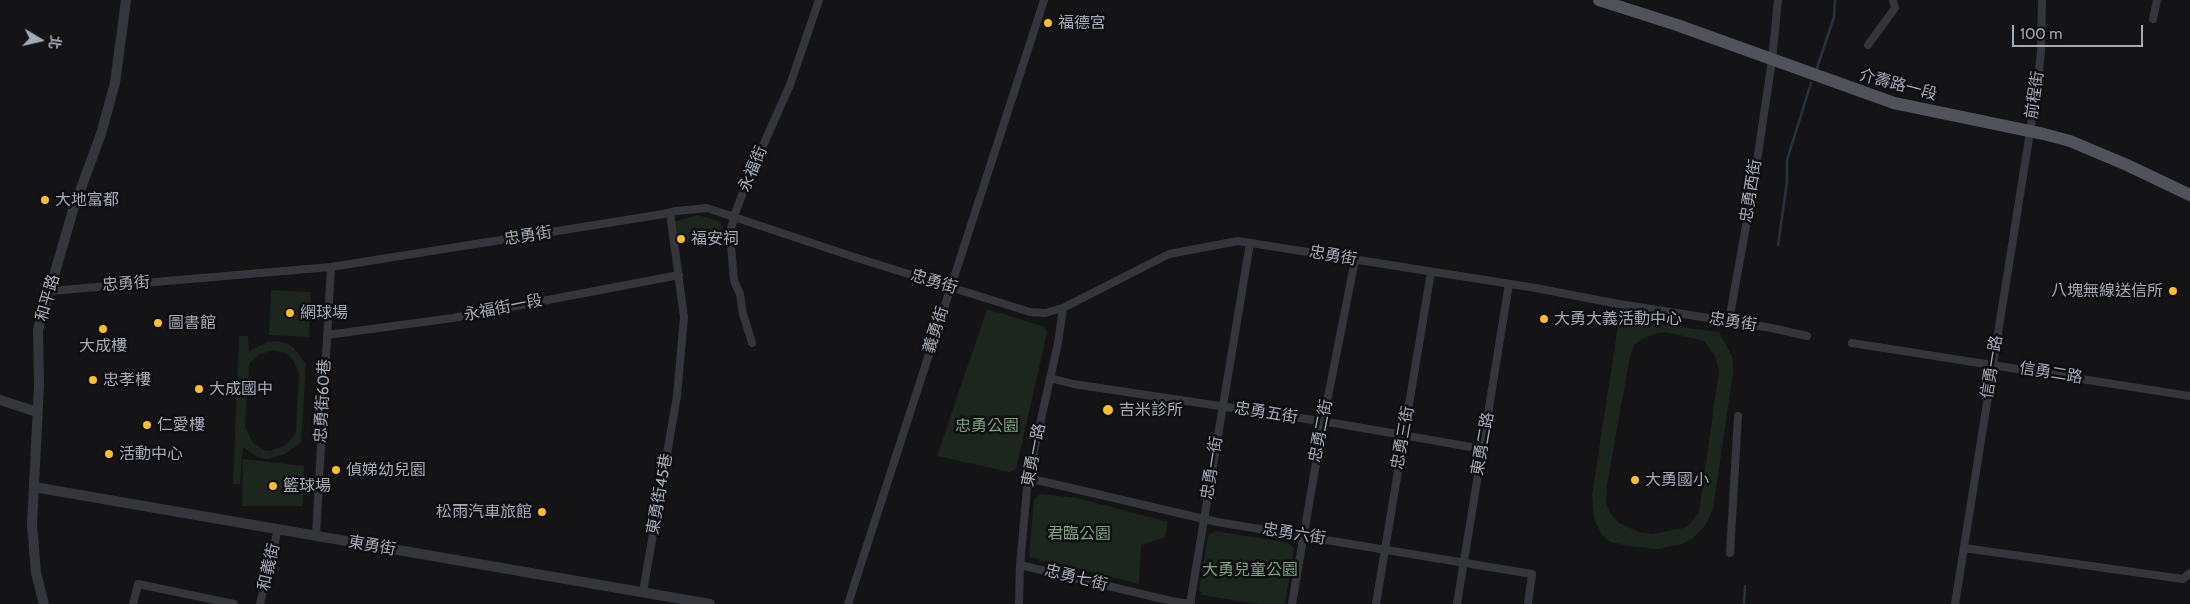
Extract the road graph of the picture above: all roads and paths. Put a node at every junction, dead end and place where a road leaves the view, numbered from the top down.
1 (126, 0) edge
2 (819, 0) edge
3 (1044, 0) edge
4 (1599, 0) edge
5 (1778, 0) edge
6 (1893, 0) edge
7 (2042, 0) edge
8 (2157, 0) edge
9 (2153, 20) dead end
10 (1868, 45) dead end
11 (1772, 60) junction
12 (2029, 131) junction
13 (2190, 195) edge
14 (670, 213) junction
15 (734, 216) junction
16 (1250, 243) junction
17 (1355, 260) junction
18 (330, 267) junction
19 (1431, 272) junction
20 (679, 275) junction
21 (1510, 284) junction
22 (950, 287) junction
23 (50, 291) junction
24 (1063, 308) junction
25 (1729, 321) junction
26 (327, 335) junction
27 (1807, 336) dead end
28 (1852, 343) dead end
29 (752, 344) dead end
30 (1993, 364) junction
31 (1050, 378) junction
32 (2190, 396) edge
33 (0, 400) edge
34 (1222, 406) junction
35 (37, 412) junction
36 (1738, 416) dead end
37 (1323, 422) junction
38 (1403, 435) junction
39 (1482, 449) junction
40 (1028, 478) junction
41 (34, 487) junction
42 (1203, 519) junction
43 (278, 529) junction
44 (1303, 535) junction
45 (316, 536) junction
46 (1964, 548) junction
47 (1384, 549) junction
48 (1730, 553) dead end
49 (1464, 561) junction
50 (1020, 564) junction
51 (2190, 573) edge
52 (643, 592) junction
53 (44, 604) edge
54 (133, 604) edge
55 (234, 604) edge
56 (260, 604) edge
57 (710, 604) edge
58 (848, 604) edge
59 (1019, 604) edge
60 (1190, 604) edge
61 (1292, 604) edge
62 (1376, 604) edge
63 (1457, 604) edge
64 (1528, 604) edge
65 (1955, 604) edge

1 - 23 street, 和平路
2 - 15 street, 永福街
3 - 22 street, 義勇街
4 - 11 main road, 介壽路一段
5 - 11 street, 忠勇西街
6 - 10 street
7 - 12 street, 前程街
8 - 9 street
11 - 12 main road, 介壽路一段
11 - 25 street, 忠勇西街
12 - 13 main road, 介壽路一段
12 - 30 street, 信勇一路
14 - 15 street, 忠勇街
14 - 18 street, 忠勇街
14 - 20 street, 東勇街45巷
15 - 22 street, 忠勇街
15 - 29 street, 永福街
16 - 17 street, 忠勇街
16 - 24 street, 忠勇街
16 - 34 street, 忠勇一街
17 - 19 street, 忠勇街
17 - 37 street, 忠勇二街
18 - 23 street, 忠勇街
18 - 26 street, 忠勇街60巷
19 - 21 street, 忠勇街
19 - 38 street, 忠勇三街
20 - 26 street, 永福街一段
20 - 52 street, 東勇街45巷
21 - 25 street, 忠勇街
21 - 39 street, 東勇二路
22 - 24 street, 忠勇街
22 - 58 street, 義勇街
23 - 35 street, 和平路
24 - 31 street, 東勇一路
25 - 27 street, 忠勇街
26 - 45 street, 忠勇街60巷
28 - 30 street, 信勇二路
30 - 32 street, 信勇二路
30 - 46 street, 信勇一路
31 - 34 street, 忠勇五街
31 - 40 street, 東勇一路
33 - 35 street
34 - 37 street, 忠勇五街
34 - 42 street, 忠勇一街
35 - 41 street, 和平路
36 - 48 street
37 - 38 street, 忠勇五街
37 - 44 street, 忠勇二街
38 - 39 street, 忠勇五街
38 - 47 street, 忠勇三街
39 - 49 street, 東勇二路
40 - 42 street, 忠勇六街
40 - 50 street, 東勇一路
41 - 43 street, 東勇街
41 - 53 street, 和平路
42 - 44 street, 忠勇六街
42 - 60 street, 忠勇一街
43 - 45 street, 東勇街
43 - 56 street, 和義街
44 - 47 street, 忠勇六街
44 - 61 street, 忠勇二街
45 - 52 street, 東勇街
46 - 51 street
46 - 65 street, 信勇一路
47 - 49 street, 忠勇六街
47 - 62 street, 忠勇三街
49 - 63 street, 東勇二路
49 - 64 street, 忠勇六街
50 - 59 street, 東勇一路
50 - 60 street, 忠勇七街
52 - 57 street, 東勇街
54 - 55 street

